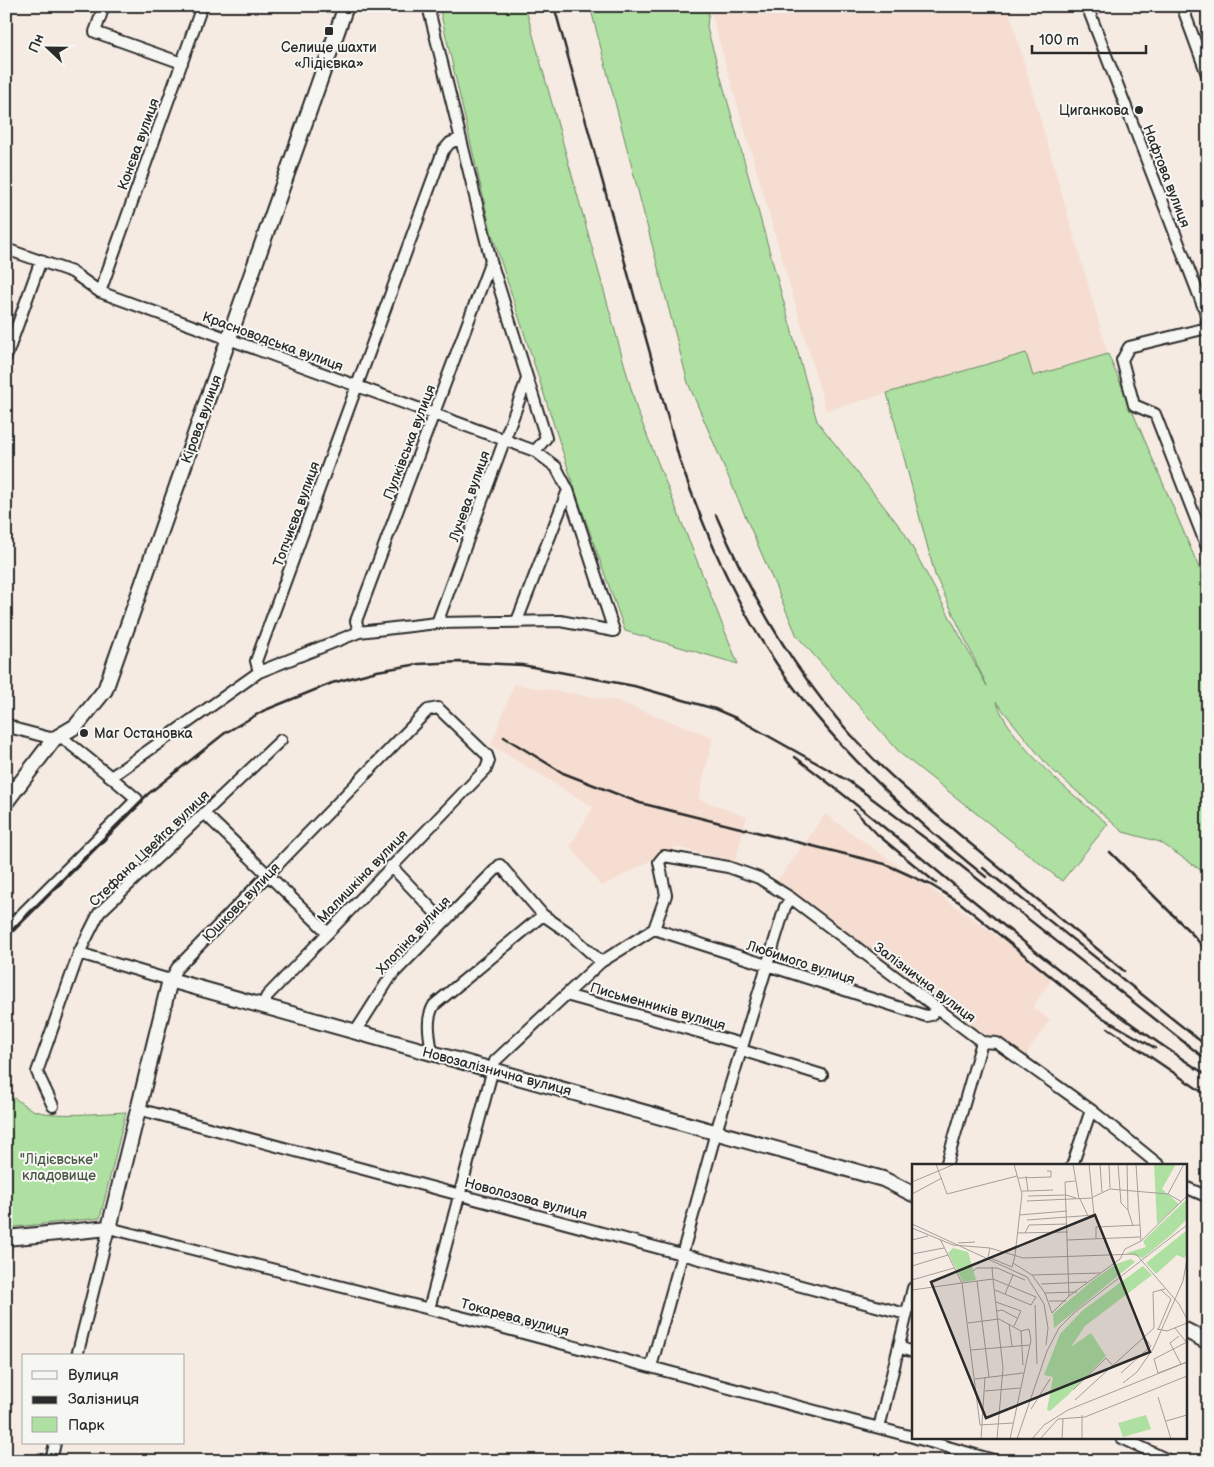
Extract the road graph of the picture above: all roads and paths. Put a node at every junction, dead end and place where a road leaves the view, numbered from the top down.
1 (104, 6) edge
2 (202, 6) edge
3 (346, 6) edge
4 (428, 6) edge
5 (1087, 6) edge
6 (1182, 6) edge
7 (182, 63) junction
8 (1208, 77) edge
9 (459, 139) junction
10 (6, 249) edge
11 (41, 260) junction
12 (491, 261) junction
13 (100, 292) junction
14 (1208, 328) edge
15 (230, 340) junction
16 (6, 357) edge
17 (527, 379) junction
18 (357, 386) junction
19 (434, 414) junction
20 (504, 439) junction
21 (535, 451) junction
22 (568, 490) junction
23 (1208, 550) edge
24 (517, 621) junction
25 (436, 623) junction
26 (359, 632) junction
27 (260, 672) junction
28 (6, 723) edge
29 (57, 737) junction
30 (281, 740) dead end
31 (486, 769) joint
32 (111, 777) junction
33 (6, 802) edge
34 (204, 813) junction
35 (391, 866) junction
36 (268, 875) junction
37 (791, 898) junction
38 (543, 915) junction
39 (443, 921) junction
40 (654, 929) junction
41 (6, 930) edge
42 (326, 932) junction
43 (79, 953) junction
44 (601, 962) junction
45 (767, 965) junction
46 (170, 980) junction
47 (566, 995) junction
48 (262, 1006) junction
49 (936, 1009) junction
50 (356, 1031) junction
51 (982, 1042) junction
52 (742, 1047) junction
53 (432, 1053) junction
54 (492, 1068) junction
55 (822, 1075) dead end
56 (53, 1106) dead end
57 (138, 1109) junction
58 (1091, 1110) junction
59 (716, 1132) junction
60 (947, 1164) edge
61 (1073, 1164) edge
62 (1158, 1164) edge
63 (1186, 1186) edge
64 (912, 1193) edge
65 (458, 1195) junction
66 (1208, 1197) edge
67 (109, 1228) junction
68 (6, 1238) edge
69 (682, 1254) junction
70 (912, 1292) edge
71 (429, 1309) junction
72 (906, 1314) junction
73 (1186, 1331) edge
74 (1208, 1342) edge
75 (899, 1347) junction
76 (912, 1352) edge
77 (78, 1354) edge
78 (651, 1367) junction
79 (879, 1428) junction
80 (912, 1437) edge
81 (921, 1440) edge
82 (1126, 1440) edge
83 (55, 1444) edge
84 (51, 1461) edge
85 (997, 1461) edge
86 (1170, 1461) edge

1 - 7 street
2 - 7 street, Конєва вулиця
3 - 15 main road, Кірова вулиця
4 - 9 street
5 - 14 street, Нафтова вулиця
6 - 8 street
7 - 13 street, Конєва вулиця
9 - 12 street
9 - 18 street, Топчиєва вулиця
10 - 11 street, Красноводська вулиця
11 - 13 street, Красноводська вулиця
11 - 16 street
12 - 17 street
12 - 19 street, Пулківська вулиця
13 - 15 street, Красноводська вулиця
14 - 23 street, Нафтова вулиця
15 - 18 street, Красноводська вулиця
15 - 29 main road, Кірова вулиця
17 - 20 street, Лучева вулиця
17 - 21 street
18 - 19 street, Красноводська вулиця
18 - 27 street, Топчиєва вулиця
19 - 20 street, Красноводська вулиця
19 - 26 street, Пулківська вулиця
20 - 21 street, Красноводська вулиця
20 - 25 street, Лучева вулиця
21 - 22 street, Красноводська вулиця
22 - 24 street
22 - 24 street, Красноводська вулиця
24 - 25 street
25 - 26 street
26 - 27 street
27 - 32 street
28 - 29 street
29 - 32 street
29 - 33 main road, Кірова вулиця
30 - 34 street, Стефана Цвейга вулиця
31 - 35 street, Малишкіна вулиця
31 - 36 street, Юшкова вулиця
32 - 41 street
34 - 36 street
34 - 43 street, Стефана Цвейга вулиця
35 - 39 street
35 - 42 street, Малишкіна вулиця
36 - 42 street
36 - 46 street, Юшкова вулиця
37 - 40 street, Залізнична вулиця
37 - 45 street
37 - 49 street, Залізнична вулиця
38 - 39 street, Хлопіна вулиця
38 - 44 street
38 - 53 street
39 - 50 street, Хлопіна вулиця
40 - 44 street
40 - 45 street, Любимого вулиця
42 - 48 street, Малишкіна вулиця
43 - 46 street, Новозалізнична вулиця
43 - 56 street, Стефана Цвейга вулиця
44 - 47 street
45 - 49 street, Любимого вулиця
45 - 52 street
46 - 48 main road, Новозалізнична вулиця
46 - 57 main road, Юшкова вулиця
47 - 52 street, Письменників вулиця
47 - 54 street
48 - 50 main road, Новозалізнична вулиця
49 - 51 street, Залізнична вулиця
50 - 53 main road, Новозалізнична вулиця
51 - 58 street, Залізнична вулиця
51 - 60 street
52 - 55 street, Письменників вулиця
52 - 59 street
53 - 54 main road, Новозалізнична вулиця
54 - 59 main road, Новозалізнична вулиця
54 - 65 street
57 - 65 street, Новолозова вулиця
57 - 67 main road, Юшкова вулиця
58 - 61 street
58 - 62 street, Залізнична вулиця
59 - 64 main road, Новозалізнична вулиця
59 - 69 street
63 - 66 street
65 - 69 street, Новолозова вулиця
65 - 71 street
67 - 68 main road
67 - 71 street, Токарева вулиця
67 - 77 street
69 - 72 street, Новолозова вулиця
69 - 78 street
70 - 72 street
71 - 78 street, Токарева вулиця
72 - 75 street
73 - 74 main road
75 - 76 street
75 - 79 street
78 - 79 street, Токарева вулиця
79 - 80 street, Токарева вулиця
81 - 85 street, Токарева вулиця
82 - 86 street
83 - 84 street

